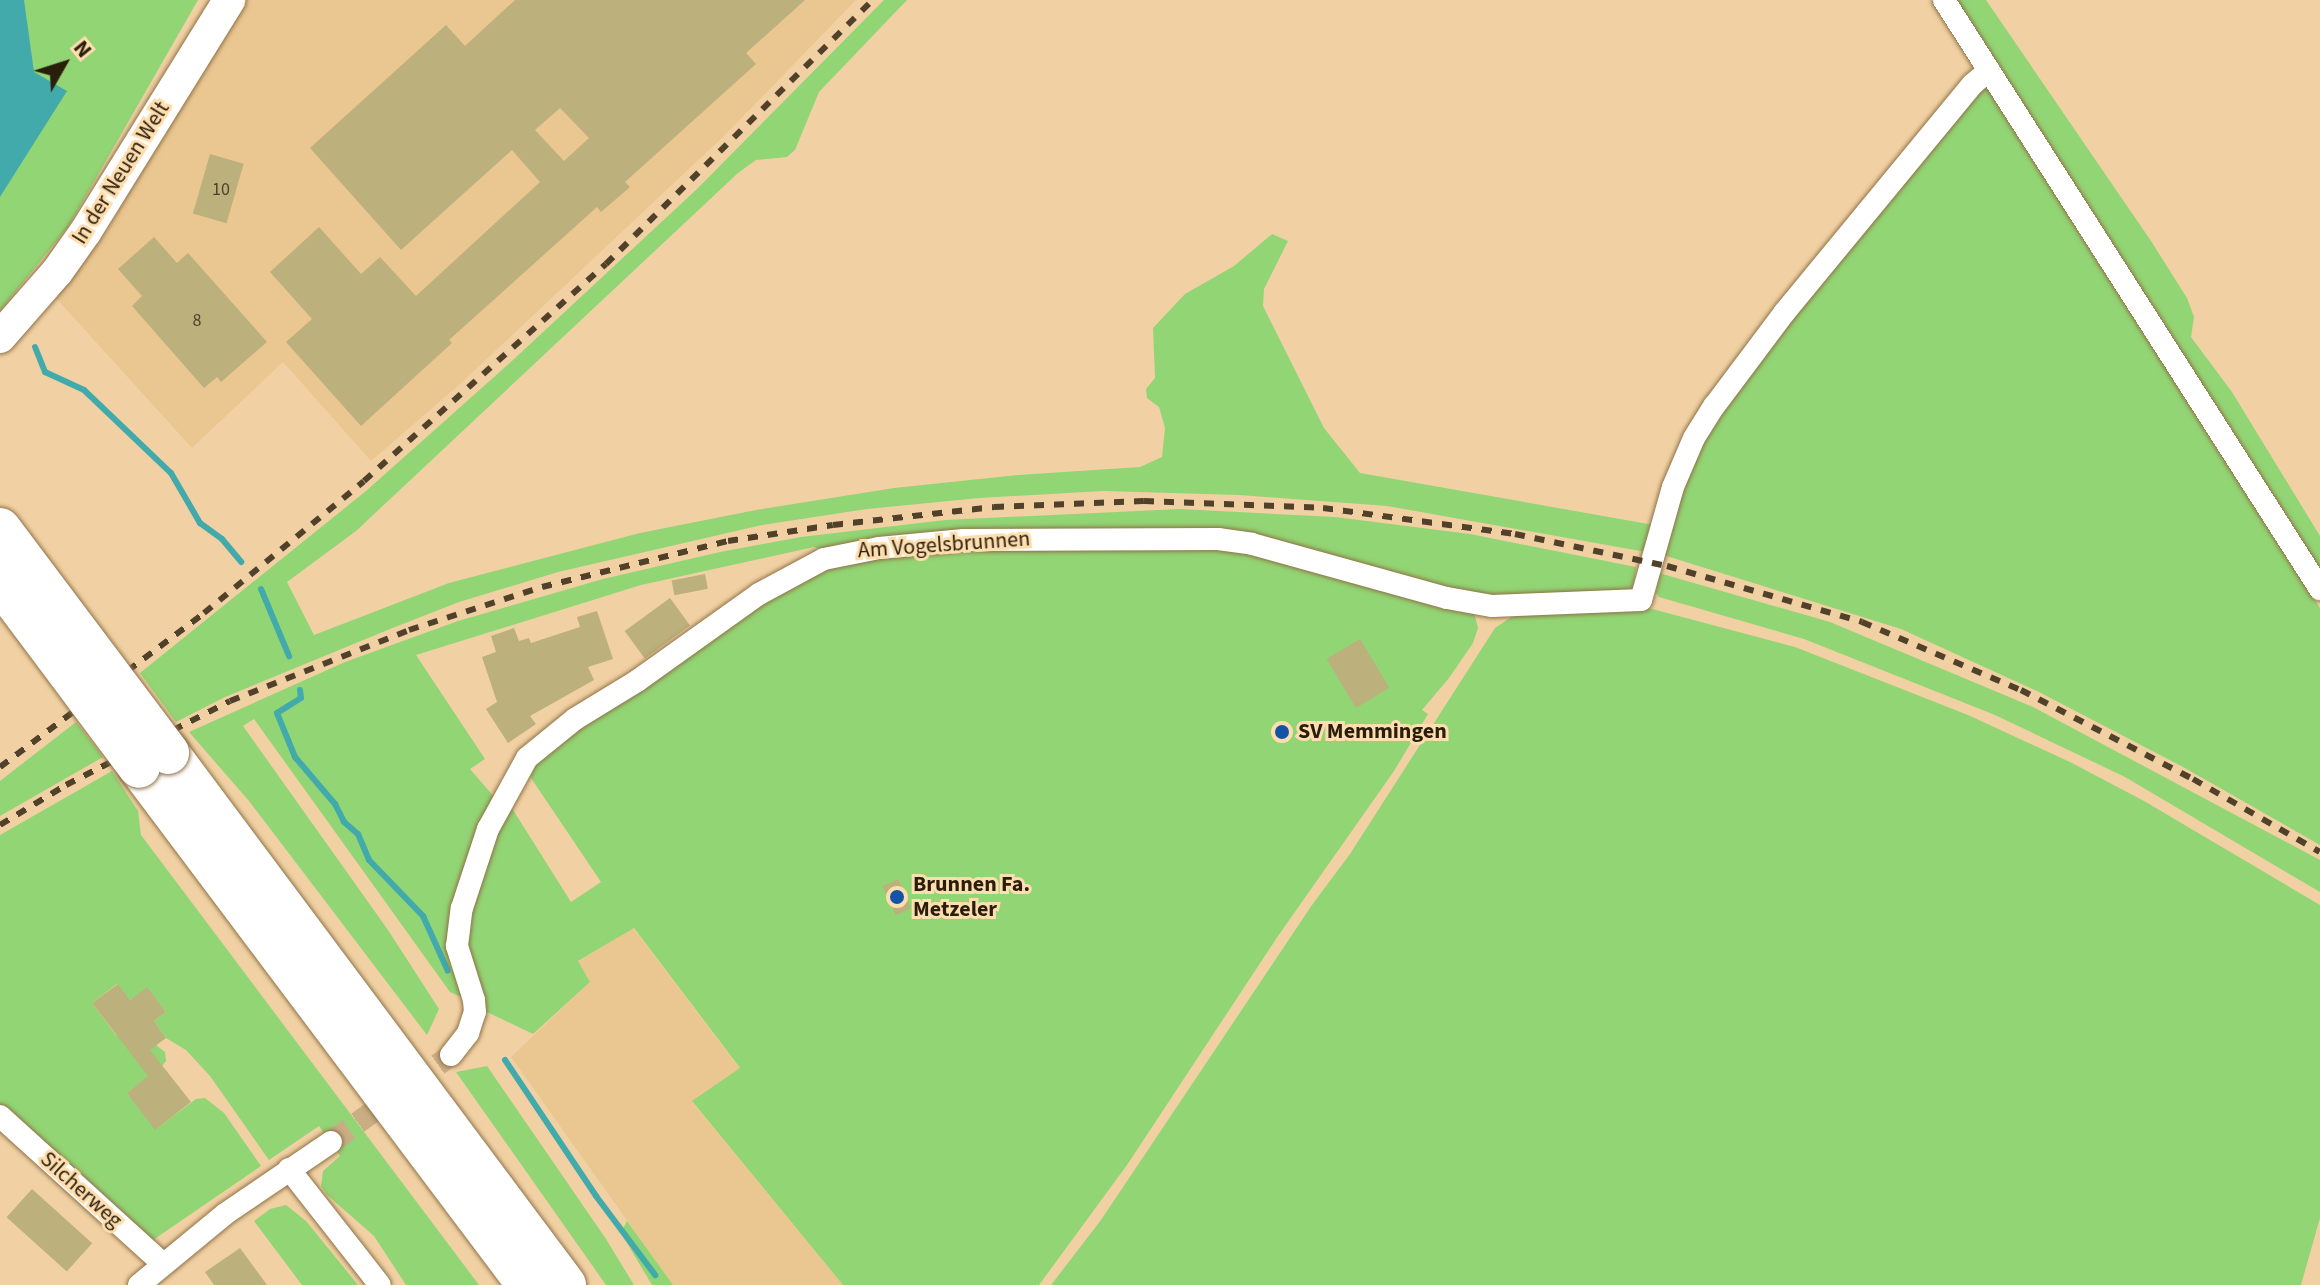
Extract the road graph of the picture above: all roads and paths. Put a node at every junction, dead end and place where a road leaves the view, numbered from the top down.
1 (229, 0) edge
2 (1944, 0) edge
3 (1989, 70) junction
4 (0, 337) edge
5 (0, 529) edge
6 (0, 581) edge
7 (2320, 589) edge
8 (153, 760) junction
9 (451, 1055) tunnel mouth
10 (0, 1116) edge
11 (331, 1142) tunnel mouth
12 (289, 1169) junction
13 (163, 1264) junction
14 (139, 1285) edge
15 (380, 1285) edge
16 (528, 1285) edge
17 (565, 1285) edge

1 - 4 street, In der Neuen Welt
2 - 3 street
3 - 7 street
3 - 9 street, Am Vogelsbrunnen
5 - 8 highway, bridge
6 - 8 highway, bridge
8 - 16 highway
8 - 17 highway
10 - 13 street, Silcherweg
11 - 12 street
12 - 13 street
12 - 15 street
13 - 14 street

